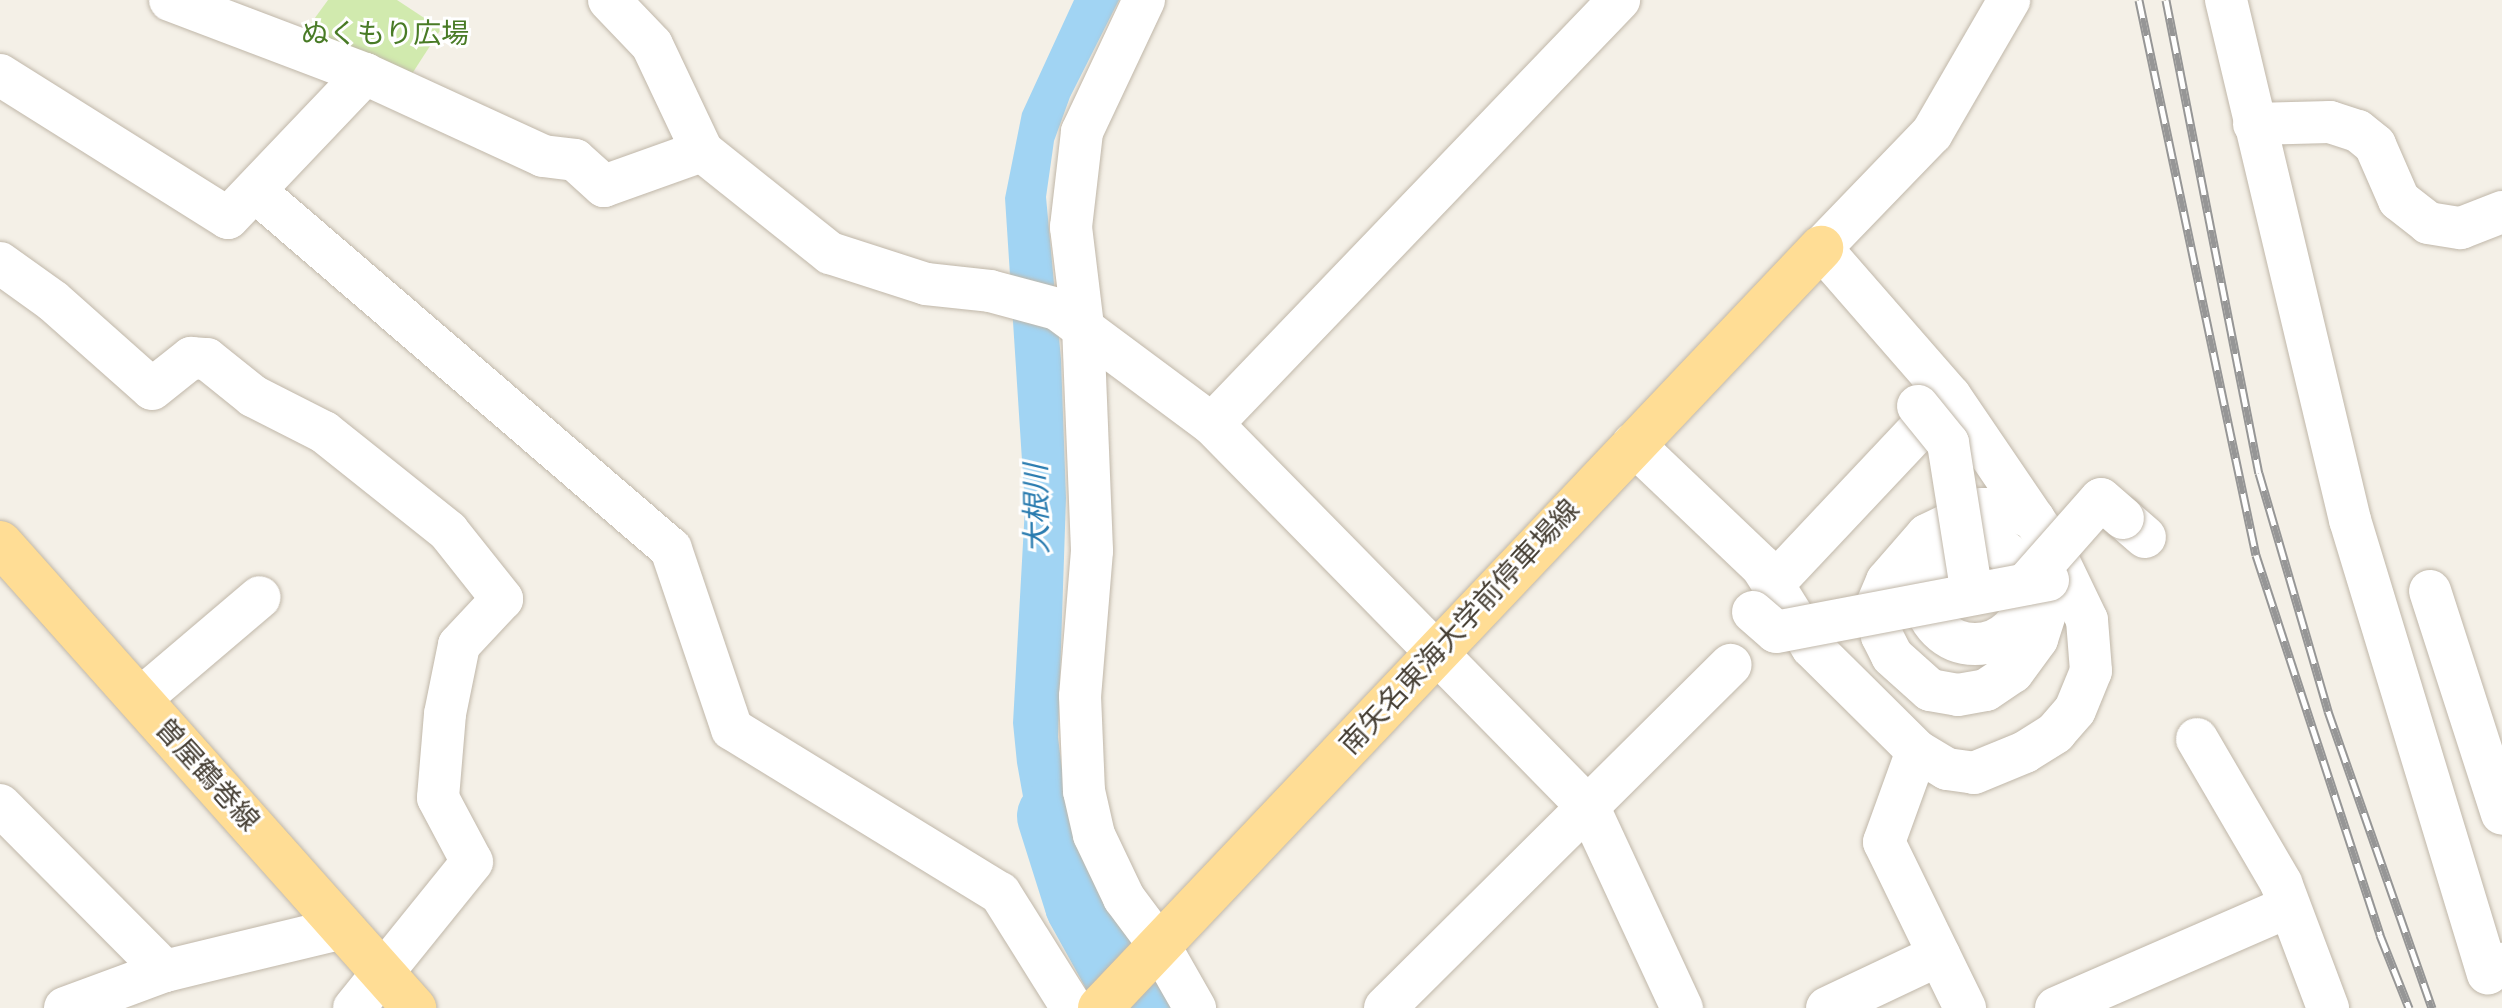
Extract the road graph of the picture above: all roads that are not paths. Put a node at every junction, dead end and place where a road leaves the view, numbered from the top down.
1 (170, 0) edge
2 (609, 0) edge
3 (1144, 0) edge
4 (1619, 0) edge
5 (2009, 0) edge
6 (2226, 0) edge
7 (365, 74) junction
8 (0, 75) edge
9 (2254, 124) junction
10 (702, 151) junction
11 (256, 192) junction
12 (2502, 212) edge
13 (1821, 248) junction
14 (0, 263) edge
15 (1070, 318) junction
16 (1934, 401) junction
17 (1212, 424) junction
18 (1633, 444) junction
19 (2145, 537) dead end
20 (1964, 542) junction
21 (0, 543) edge
22 (2039, 557) junction
23 (2430, 591) dead end
24 (1972, 594) junction
25 (260, 597) dead end
26 (1924, 604) junction
27 (1760, 627) junction
28 (1437, 651) junction
29 (140, 699) junction
30 (2197, 739) dead end
31 (1917, 751) junction
32 (0, 805) edge
33 (1589, 808) junction
34 (2502, 814) edge
35 (2288, 907) junction
36 (343, 928) junction
37 (1156, 949) junction
38 (1939, 955) junction
39 (165, 971) junction
40 (383, 972) junction
41 (2496, 977) edge
42 (65, 1008) edge
43 (354, 1008) edge
44 (414, 1008) edge
45 (1072, 1008) edge
46 (1100, 1008) edge
47 (1195, 1008) edge
48 (1385, 1008) edge
49 (1682, 1008) edge
50 (1827, 1008) edge
51 (1965, 1008) edge
52 (2056, 1008) edge
53 (2328, 1008) edge

1 - 7 street
2 - 10 street
3 - 15 street
4 - 17 street
5 - 13 street
6 - 9 street
7 - 10 street
7 - 11 street
8 - 11 street
9 - 12 street
9 - 41 street
10 - 15 street
11 - 45 street
13 - 16 street
13 - 18 main road, 南矢名東海大学前停車場線
14 - 40 street
15 - 17 street
15 - 37 street
16 - 20 street, bridge
16 - 22 street
16 - 27 street
17 - 28 street
18 - 27 street
18 - 28 main road, 南矢名東海大学前停車場線
19 - 22 street, bridge
20 - 22 street
20 - 24 street, bridge
20 - 26 street
21 - 29 main road, 曽屋鶴巻線
22 - 22 street
22 - 24 street, bridge
22 - 26 street
22 - 31 street
23 - 34 street
24 - 26 street, bridge
25 - 29 street
26 - 27 street, bridge
27 - 31 street
27 - 33 street
28 - 33 street
28 - 37 main road, 南矢名東海大学前停車場線
29 - 36 main road, 曽屋鶴巻線
30 - 35 street
31 - 38 street
32 - 39 street
33 - 48 street
33 - 49 street
35 - 52 street
35 - 53 street
36 - 39 street
36 - 40 main road, 曽屋鶴巻線
37 - 46 main road, 南矢名東海大学前停車場線
37 - 47 street
38 - 50 street
38 - 51 street
39 - 42 street
40 - 43 street
40 - 44 main road, 曽屋鶴巻線

